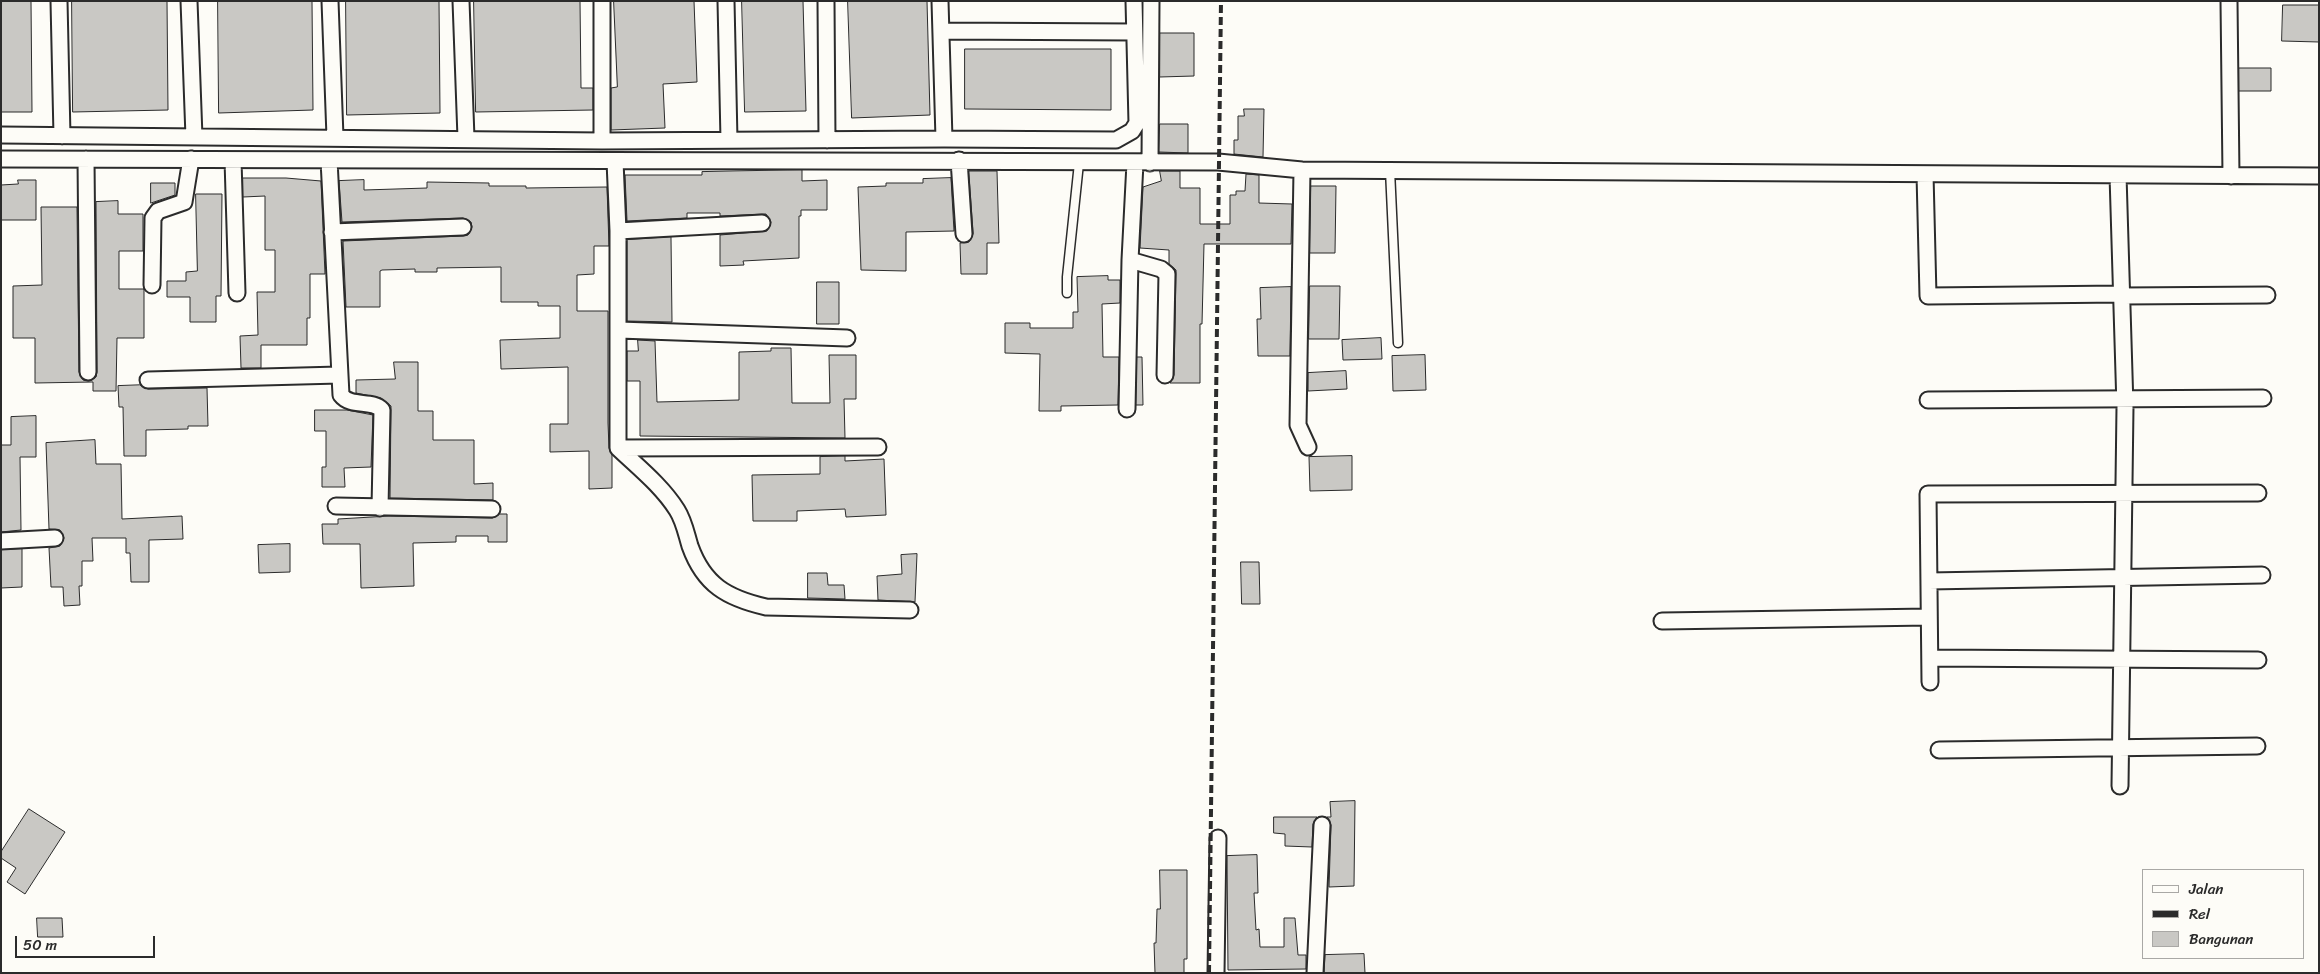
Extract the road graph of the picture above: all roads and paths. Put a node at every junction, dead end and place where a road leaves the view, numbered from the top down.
1 (59, 1) edge
2 (189, 1) edge
3 (330, 1) edge
4 (461, 1) edge
5 (602, 1) edge
6 (726, 1) edge
7 (826, 1) edge
8 (940, 1) edge
9 (1134, 1) edge
10 (1151, 1) edge
11 (2229, 1) edge
12 (940, 31) junction
13 (1134, 32) junction
14 (1, 135) edge
15 (62, 136) junction
16 (194, 137) junction
17 (334, 137) junction
18 (466, 138) junction
19 (944, 139) junction
20 (729, 140) junction
21 (827, 140) junction
22 (602, 141) junction
23 (1, 159) edge
24 (191, 159) junction
25 (86, 160) junction
26 (233, 160) junction
27 (329, 160) junction
28 (959, 160) junction
29 (615, 161) junction
30 (1079, 163) junction
31 (1135, 163) junction
32 (1150, 163) junction
33 (1302, 170) junction
34 (1390, 170) junction
35 (1925, 174) junction
36 (2118, 175) junction
37 (2231, 176) junction
38 (2319, 176) edge
39 (762, 223) dead end
40 (463, 227) dead end
41 (618, 231) junction
42 (332, 232) junction
43 (964, 234) dead end
44 (1130, 260) junction
45 (152, 285) dead end
46 (237, 293) dead end
47 (1068, 293) dead end
48 (2121, 295) junction
49 (2267, 295) dead end
50 (619, 330) junction
51 (847, 338) dead end
52 (1398, 344) dead end
53 (88, 372) dead end
54 (339, 374) junction
55 (1165, 375) dead end
56 (148, 380) dead end
57 (2263, 398) dead end
58 (1928, 400) dead end
59 (2125, 400) junction
60 (1127, 409) dead end
61 (878, 447) dead end
62 (1308, 447) dead end
63 (618, 448) junction
64 (2124, 493) junction
65 (2258, 493) dead end
66 (336, 506) dead end
67 (380, 508) junction
68 (492, 509) dead end
69 (55, 538) dead end
70 (1, 541) edge
71 (2262, 575) dead end
72 (2123, 577) junction
73 (1929, 581) junction
74 (910, 610) dead end
75 (1929, 617) junction
76 (1662, 621) dead end
77 (1930, 658) junction
78 (2122, 659) junction
79 (2258, 660) dead end
80 (1930, 682) dead end
81 (2257, 746) dead end
82 (2120, 747) junction
83 (1939, 750) dead end
84 (2120, 786) dead end
85 (1322, 825) dead end
86 (1218, 838) dead end
87 (1216, 973) edge
88 (1315, 973) edge

1 - 15 street
2 - 16 street
3 - 17 street
4 - 18 street
5 - 22 street
6 - 20 street
7 - 21 street
8 - 12 street
9 - 13 street
10 - 32 street
11 - 37 street
12 - 13 street
12 - 19 street
13 - 19 street
14 - 15 street
15 - 16 street
16 - 17 street
17 - 18 street
18 - 22 street
19 - 21 street
20 - 21 street
20 - 22 street
23 - 25 street
24 - 25 street
24 - 26 street
24 - 45 street
25 - 53 street
26 - 27 street
26 - 46 street
27 - 29 street
27 - 42 street
28 - 29 street
28 - 30 street
28 - 43 street
29 - 41 street
30 - 31 street
30 - 47 lane
31 - 32 street
31 - 44 street
32 - 33 street
33 - 34 street
33 - 62 street
34 - 35 street
34 - 52 lane
35 - 36 street
35 - 48 street
36 - 37 street
36 - 48 street
37 - 38 street
39 - 41 street
40 - 42 street
41 - 50 street
42 - 54 street
44 - 55 street
44 - 60 street
48 - 49 street
48 - 59 street
50 - 51 street
50 - 63 street
54 - 56 street
54 - 67 street
57 - 59 street
58 - 59 street
59 - 64 street
61 - 63 street
63 - 74 street
64 - 65 street
64 - 72 street
64 - 73 street
66 - 67 street
67 - 68 street
69 - 70 street
71 - 72 street
72 - 73 street
72 - 78 street
73 - 75 street
75 - 76 street
75 - 77 street
77 - 78 street
77 - 80 street
78 - 79 street
78 - 82 street
81 - 82 street
82 - 83 street
82 - 84 street
85 - 88 street
86 - 87 street

